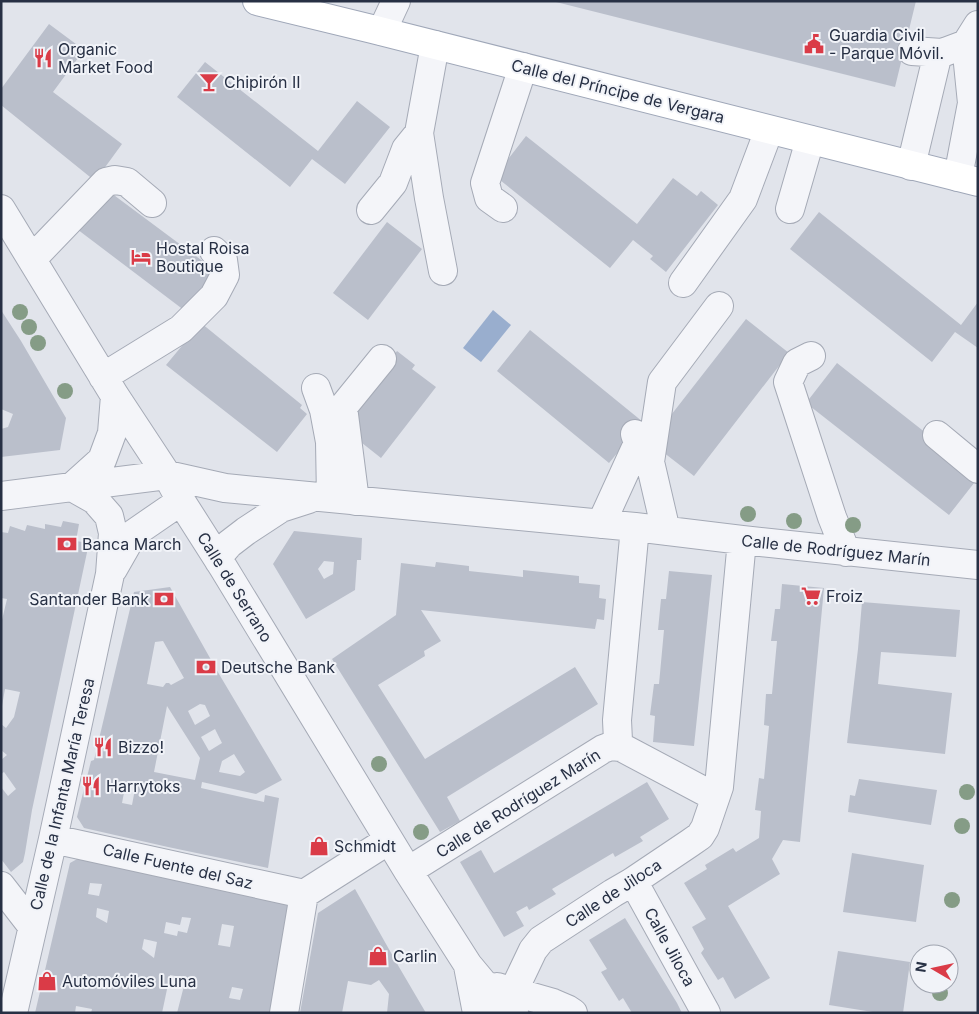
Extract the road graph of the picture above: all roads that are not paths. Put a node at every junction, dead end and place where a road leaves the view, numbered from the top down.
1 (257, 1) edge
2 (378, 1) edge
3 (396, 1) edge
4 (377, 30) junction
5 (972, 34) edge
6 (435, 45) junction
7 (523, 67) junction
8 (769, 130) junction
9 (419, 133) junction
10 (810, 140) junction
11 (911, 166) junction
12 (968, 180) edge
13 (152, 203) dead end
14 (503, 208) dead end
15 (790, 209) dead end
16 (1, 210) edge
17 (371, 210) dead end
18 (214, 250) dead end
19 (32, 260) junction
20 (443, 271) dead end
21 (683, 283) dead end
22 (719, 306) dead end
23 (810, 356) dead end
24 (382, 359) dead end
25 (109, 386) junction
26 (316, 388) dead end
27 (635, 434) dead end
28 (937, 435) dead end
29 (978, 469) edge
30 (167, 475) junction
31 (72, 487) junction
32 (1, 496) edge
33 (335, 498) junction
34 (181, 501) junction
35 (601, 524) junction
36 (635, 527) junction
37 (666, 531) junction
38 (742, 540) junction
39 (846, 552) junction
40 (219, 561) junction
41 (978, 565) edge
42 (110, 574) junction
43 (621, 747) junction
44 (715, 798) junction
45 (53, 838) junction
46 (389, 840) junction
47 (408, 871) junction
48 (632, 882) junction
49 (1, 886) edge
50 (304, 894) junction
51 (32, 926) junction
52 (474, 973) junction
53 (511, 1006) edge
54 (13, 1013) edge
55 (284, 1013) edge
56 (477, 1013) edge
57 (573, 1013) edge
58 (706, 1013) edge

1 - 4 main road, Calle del Príncipe de Vergara
2 - 4 street
3 - 4 street
4 - 6 main road, Calle del Príncipe de Vergara
5 - 11 street
5 - 12 street
6 - 7 main road, Calle del Príncipe de Vergara
6 - 9 street
7 - 8 main road, Calle del Príncipe de Vergara
7 - 14 street
8 - 10 main road, Calle del Príncipe de Vergara
8 - 21 street
9 - 17 street
9 - 20 street
10 - 11 main road, Calle del Príncipe de Vergara
10 - 15 street
11 - 12 main road, Calle del Príncipe de Vergara
13 - 19 street
16 - 19 street, Calle de Serrano
18 - 25 street
19 - 25 street, Calle de Serrano
22 - 37 street
23 - 39 street
24 - 33 street
25 - 30 street, Calle de Serrano
25 - 31 street
26 - 33 street
27 - 35 street
28 - 29 street
30 - 31 street, Calle de Rodríguez Marín
30 - 33 street, Calle de Rodríguez Marín
30 - 34 street, Calle de Serrano
31 - 32 street, Calle de Rodríguez Marín
31 - 42 street, Calle de la Infanta María Teresa
33 - 35 street, Calle de Rodríguez Marín
33 - 40 street, Calle de Rodríguez Marín
34 - 40 street, Calle de Serrano
34 - 42 street, Calle de la Infanta María Teresa
35 - 36 street, Calle de Rodríguez Marín
36 - 37 street, Calle de Rodríguez Marín
36 - 43 street, Calle de Rodríguez Marín
37 - 38 street, Calle de Rodríguez Marín
38 - 39 street, Calle de Rodríguez Marín
38 - 44 street, Calle de Jiloca
39 - 41 street, Calle de Rodríguez Marín
40 - 46 street, Calle de Serrano
42 - 45 street, Calle de la Infanta María Teresa
43 - 44 street
43 - 47 street, Calle de Rodríguez Marín
44 - 48 street, Calle de Jiloca
45 - 50 street, Calle Fuente del Saz
45 - 51 street, Calle de la Infanta María Teresa
46 - 47 street, Calle de Serrano
46 - 50 street
47 - 52 street, Calle de Serrano
48 - 53 street, Calle de Jiloca
48 - 58 street, Calle Jiloca
49 - 51 street
50 - 55 street
51 - 54 street, Calle de la Infanta María Teresa
52 - 53 street, Calle de Serrano
52 - 56 street, Calle de Serrano
53 - 57 street

